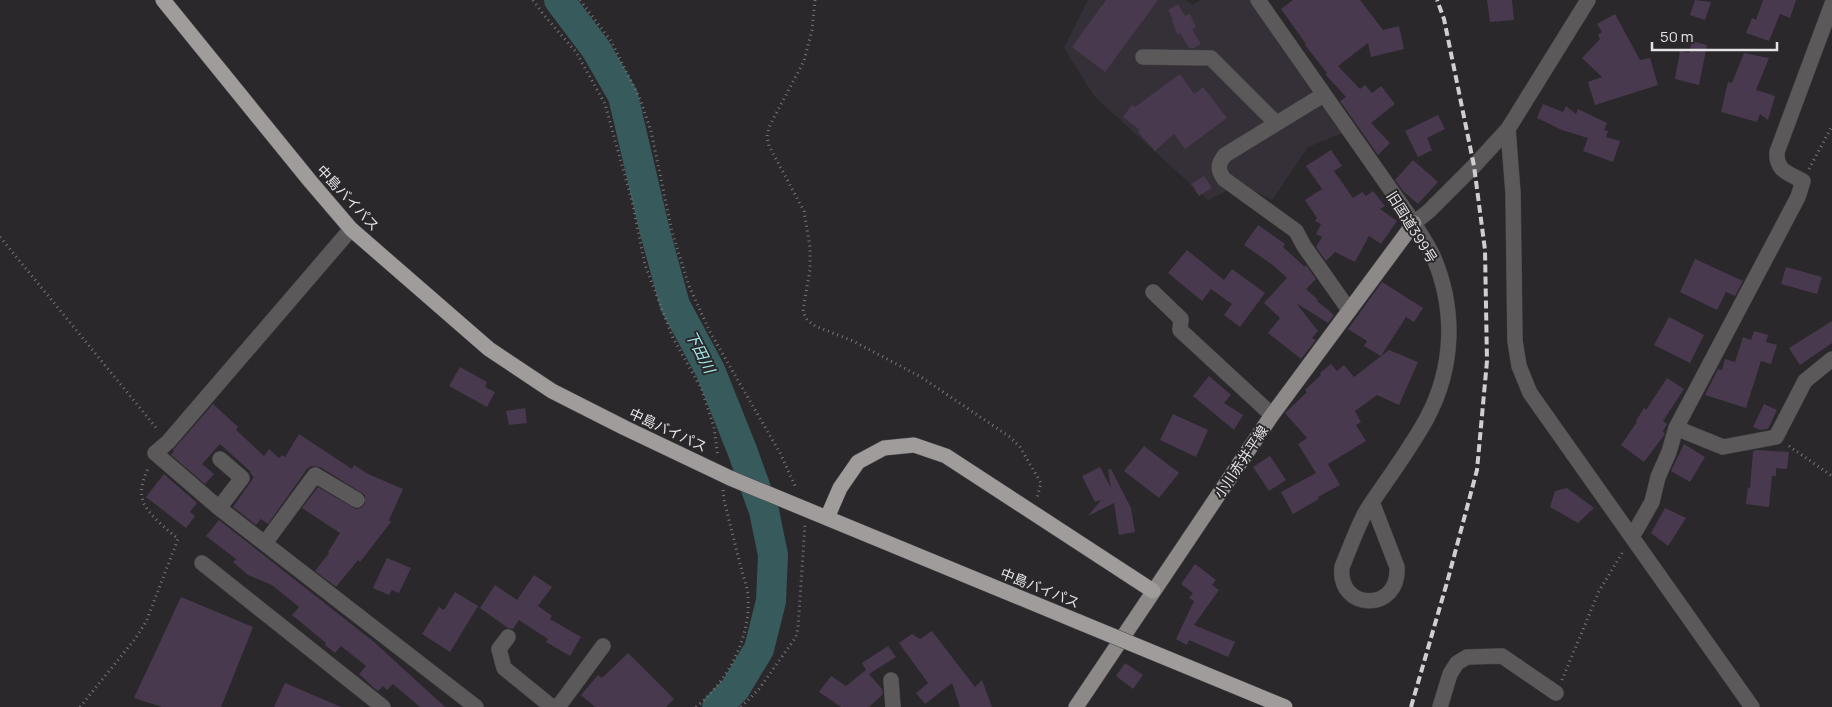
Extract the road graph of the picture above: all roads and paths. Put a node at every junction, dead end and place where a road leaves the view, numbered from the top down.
1 (163, 0) edge
2 (533, 0) edge
3 (580, 0) edge
4 (815, 0) edge
5 (1258, 0) edge
6 (1588, 0) edge
7 (1832, 4) edge
8 (1143, 57) dead end
9 (1323, 95) junction
10 (1276, 123) junction
11 (1832, 126) edge
12 (1508, 129) junction
13 (1803, 181) junction
14 (1414, 223) junction
15 (351, 229) junction
16 (0, 237) edge
17 (1153, 292) dead end
18 (1349, 310) junction
19 (1832, 359) edge
20 (1272, 416) junction
21 (1676, 428) junction
22 (1776, 437) junction
23 (168, 442) junction
24 (154, 454) junction
25 (220, 459) dead end
26 (726, 476) junction
27 (1832, 476) edge
28 (357, 500) dead end
29 (1372, 502) junction
30 (220, 508) junction
31 (806, 509) junction
32 (1033, 513) junction
33 (827, 518) junction
34 (1632, 537) junction
35 (265, 543) junction
36 (202, 563) dead end
37 (1153, 591) junction
38 (508, 636) dead end
39 (603, 646) dead end
40 (891, 680) dead end
41 (1556, 693) joint
42 (80, 707) edge
43 (383, 707) edge
44 (476, 707) edge
45 (552, 707) edge
46 (558, 707) edge
47 (696, 707) edge
48 (741, 707) edge
49 (893, 707) edge
50 (1076, 707) edge
51 (1284, 707) edge
52 (1440, 707) edge
53 (1752, 707) edge

1 - 15 highway, 中島バイパス
2 - 26 path
3 - 31 path
4 - 32 path
5 - 9 street, 旧国道399号
6 - 12 street
7 - 13 street
8 - 10 street
9 - 10 street
9 - 14 street, 旧国道399号
10 - 18 street
11 - 13 path
12 - 14 street
12 - 34 street
13 - 21 street
14 - 18 main road, 小川赤井平線
14 - 29 street, 旧国道399号
15 - 23 street
15 - 26 highway, 中島バイパス
16 - 23 path
17 - 20 street
18 - 20 main road, 小川赤井平線
19 - 22 street
20 - 37 main road, 小川赤井平線
21 - 22 street
21 - 34 street
22 - 27 path
23 - 24 street
24 - 30 street
24 - 42 path
25 - 30 street
26 - 31 highway, 中島バイパス
26 - 47 path
28 - 35 street
29 - 29 street, 旧国道399号
30 - 35 street
31 - 33 highway, 中島バイパス
31 - 48 path
32 - 33 highway
32 - 37 highway
33 - 51 highway, 中島バイパス, bridge
34 - 41 path
34 - 53 street
35 - 44 street
36 - 43 street
37 - 50 main road, 小川赤井平線
38 - 45 street
39 - 46 street
40 - 49 street
41 - 52 street

